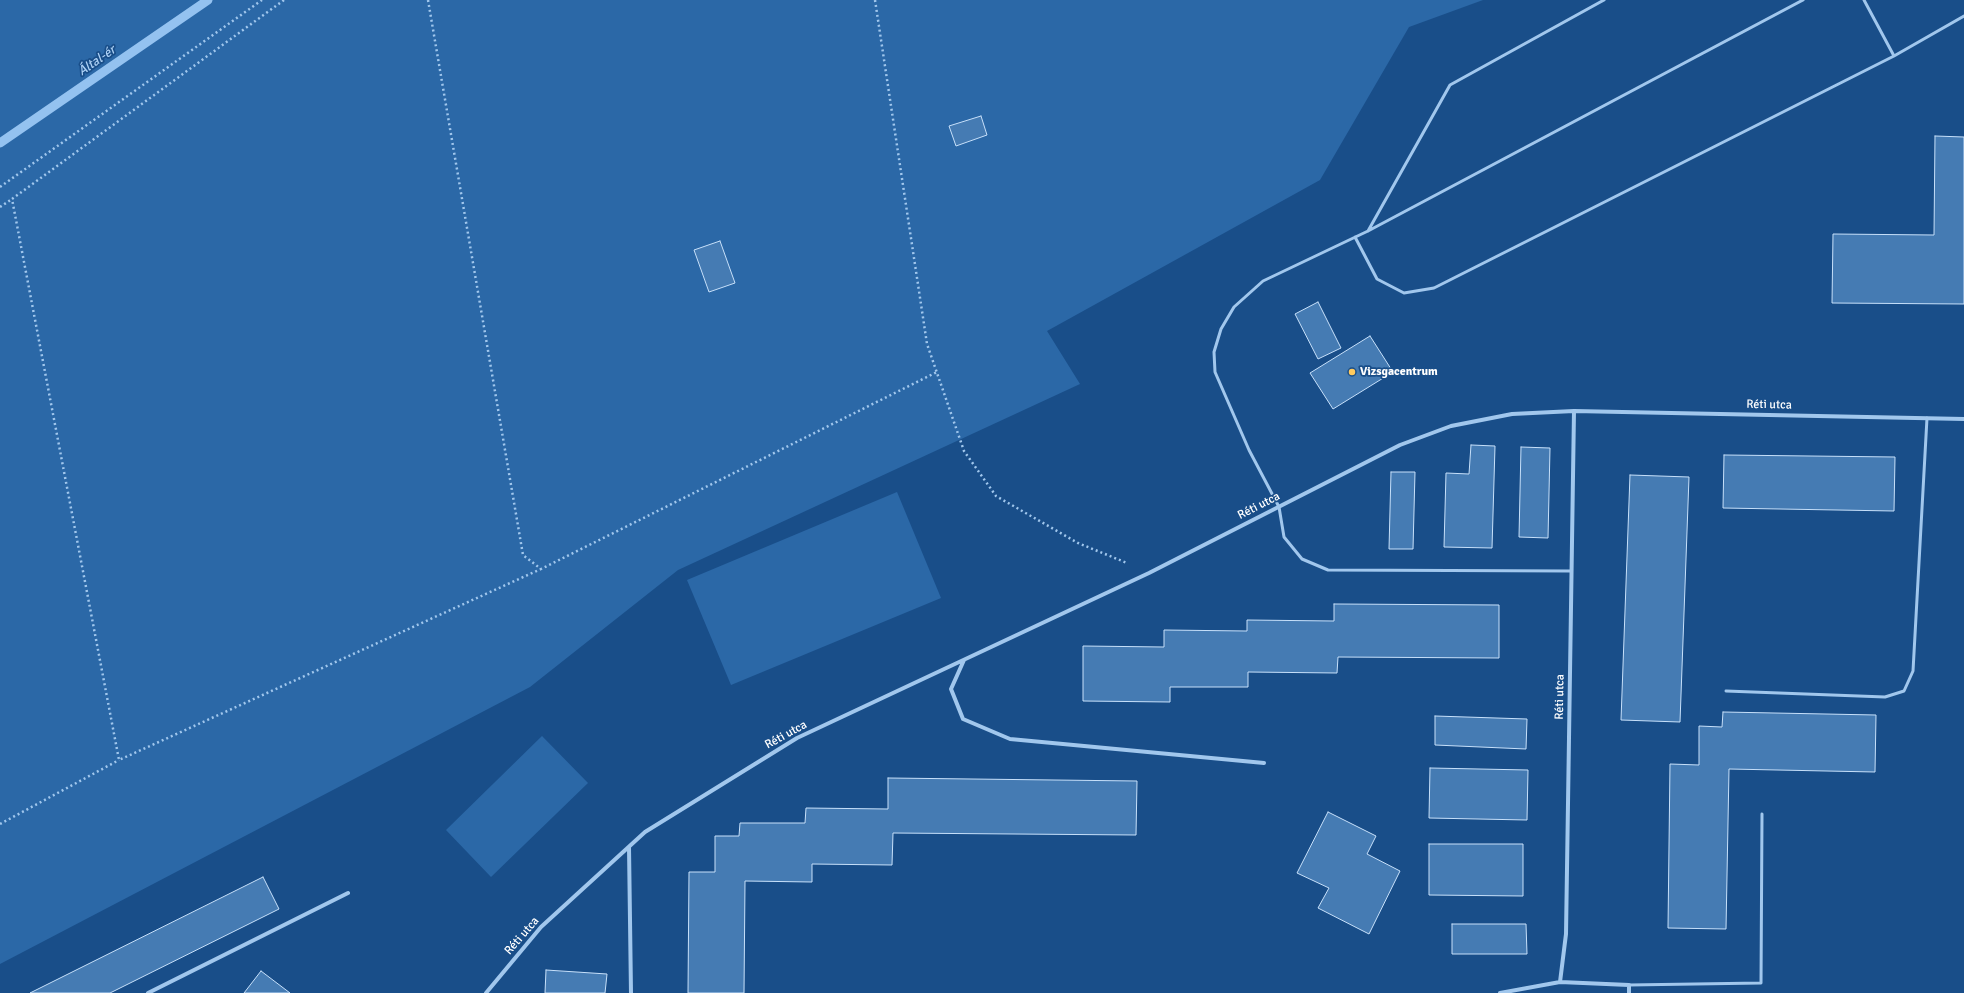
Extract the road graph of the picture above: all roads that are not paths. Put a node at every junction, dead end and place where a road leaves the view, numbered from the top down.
1 (1604, 0) edge
2 (1803, 0) edge
3 (1864, 0) edge
4 (1964, 16) edge
5 (1894, 56) junction
6 (1368, 231) junction
7 (1356, 237) junction
8 (1574, 411) junction
9 (1927, 418) junction
10 (1964, 419) edge
11 (1280, 507) junction
12 (1571, 571) junction
13 (964, 660) junction
14 (1726, 691) dead end
15 (1264, 763) dead end
16 (1762, 814) dead end
17 (629, 847) junction
18 (348, 893) dead end
19 (1560, 982) junction
20 (1629, 985) junction
21 (148, 993) edge
22 (486, 993) edge
23 (631, 993) edge
24 (1500, 993) edge
25 (1629, 993) edge

1 - 6 lane
2 - 6 lane
3 - 5 lane
4 - 5 lane
5 - 7 lane
6 - 7 lane
7 - 11 lane
8 - 9 street, Réti utca
8 - 11 street, Réti utca
8 - 12 street, Réti utca
9 - 10 street, Réti utca
9 - 14 lane
11 - 12 lane
11 - 13 street, Réti utca
12 - 19 street, Réti utca
13 - 15 street
13 - 17 street, Réti utca
16 - 20 lane
17 - 22 street, Réti utca
17 - 23 street
18 - 21 street
19 - 20 street
19 - 24 street
20 - 25 street

